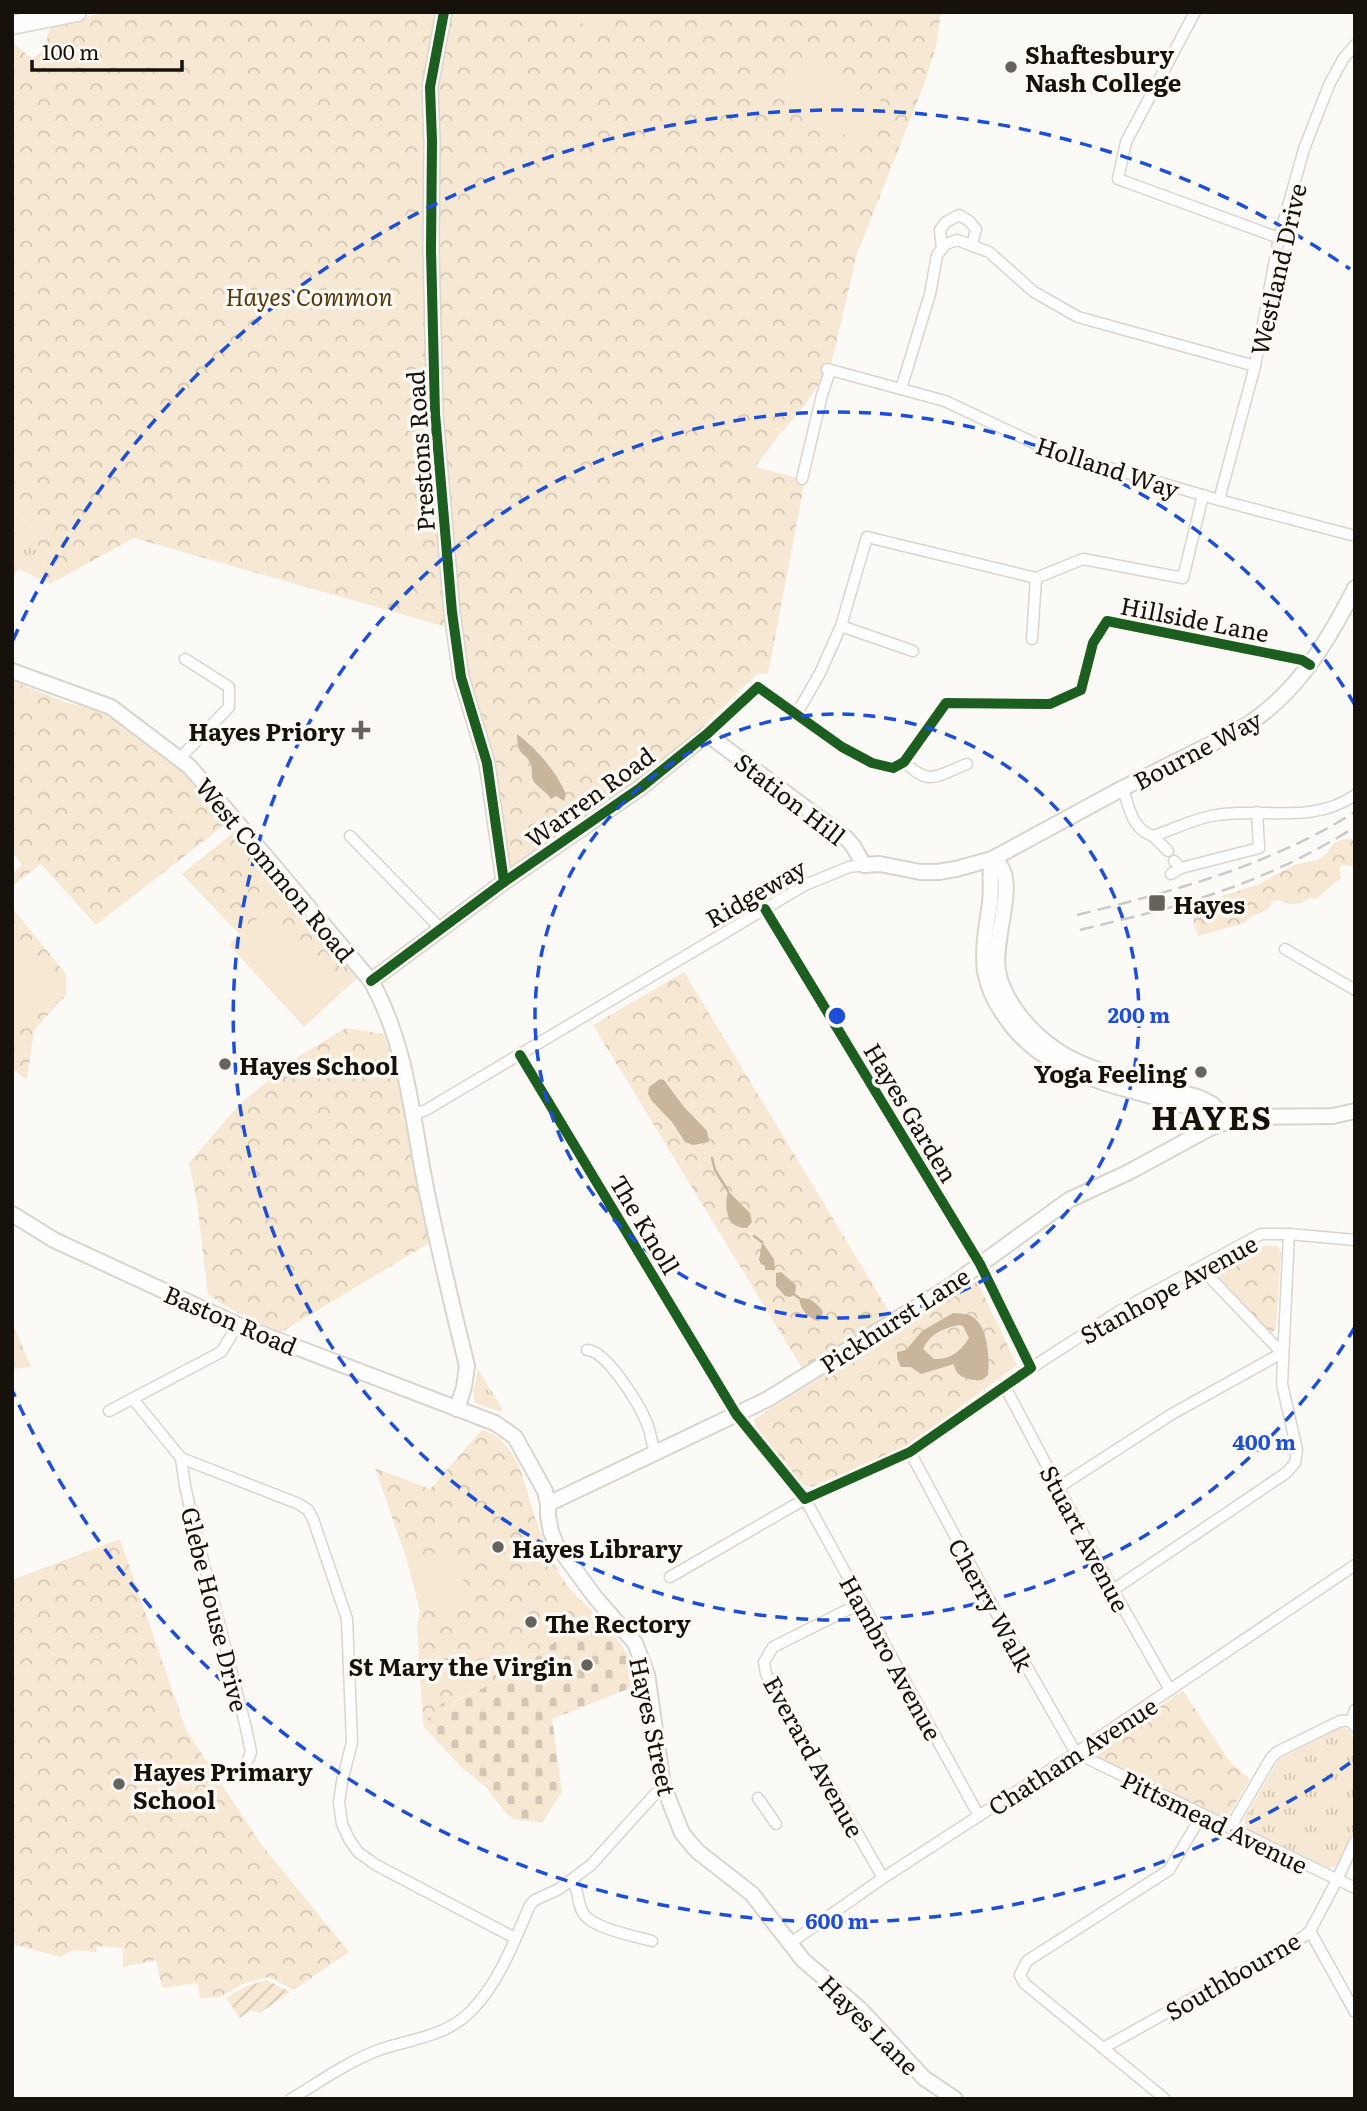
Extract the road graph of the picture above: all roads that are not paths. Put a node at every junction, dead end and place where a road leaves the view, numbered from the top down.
1 (77, 12) edge
2 (443, 12) edge
3 (1195, 12) edge
4 (12, 24) edge
5 (1355, 45) edge
6 (1279, 238) junction
7 (972, 245) junction
8 (942, 249) junction
9 (1255, 366) junction
10 (901, 389) junction
11 (802, 479) dead end
12 (1203, 495) junction
13 (1219, 500) junction
14 (1355, 536) edge
15 (1036, 578) junction
16 (1355, 587) edge
17 (841, 626) junction
18 (1032, 639) dead end
19 (913, 651) dead end
20 (185, 660) dead end
21 (1310, 665) junction
22 (12, 671) edge
23 (796, 715) junction
24 (707, 734) junction
25 (179, 759) junction
26 (904, 762) junction
27 (967, 764) dead end
28 (1123, 788) junction
29 (1355, 795) edge
30 (1257, 813) junction
31 (350, 836) dead end
32 (1153, 836) junction
33 (1168, 851) dead end
34 (992, 859) junction
35 (864, 865) junction
36 (1171, 874) dead end
37 (504, 882) junction
38 (765, 909) junction
39 (442, 930) junction
40 (1285, 949) dead end
41 (371, 981) junction
42 (1355, 990) edge
43 (520, 1055) junction
44 (1355, 1111) edge
45 (412, 1115) junction
46 (1227, 1120) junction
47 (1210, 1128) junction
48 (12, 1213) edge
49 (1289, 1234) junction
50 (1355, 1240) edge
51 (980, 1264) junction
52 (1201, 1268) junction
53 (238, 1325) junction
54 (587, 1349) dead end
55 (1282, 1353) junction
56 (1031, 1368) junction
57 (1004, 1385) junction
58 (133, 1399) junction
59 (457, 1409) junction
60 (109, 1411) dead end
61 (736, 1414) junction
62 (910, 1452) junction
63 (656, 1454) junction
64 (181, 1458) junction
65 (1059, 1487) junction
66 (805, 1499) junction
67 (548, 1504) junction
68 (1355, 1565) edge
69 (670, 1577) dead end
70 (1113, 1590) junction
71 (861, 1603) junction
72 (1170, 1690) junction
73 (1355, 1710) edge
74 (1353, 1724) edge
75 (1076, 1753) junction
76 (248, 1760) dead end
77 (663, 1785) junction
78 (758, 1798) dead end
79 (1202, 1815) junction
80 (979, 1816) junction
81 (776, 1824) dead end
82 (1230, 1828) junction
83 (1355, 1841) edge
84 (883, 1878) junction
85 (572, 1880) junction
86 (1337, 1880) junction
87 (1355, 1888) edge
88 (1310, 1931) junction
89 (515, 1938) junction
90 (652, 1941) dead end
91 (789, 1944) junction
92 (1355, 2012) edge
93 (1103, 2048) junction
94 (291, 2099) edge
95 (955, 2099) edge
96 (1165, 2099) edge

1 - 4 highway
2 - 37 street, Prestons Road
3 - 6 street
5 - 6 street, Westland Drive
6 - 9 street, Westland Drive
7 - 8 street
7 - 8 street
7 - 9 street
8 - 10 street
9 - 13 street, Westland Drive
10 - 11 street, Holland Way
10 - 12 street, Holland Way
12 - 13 street, Holland Way
12 - 15 street
13 - 14 street, Holland Way
15 - 17 street
15 - 18 street
16 - 21 street, Bourne Way
17 - 19 street
17 - 23 street
20 - 25 street
21 - 26 street, Hillside Lane
21 - 28 street, Bourne Way
22 - 25 street, West Common Road
23 - 24 street, Warren Road
23 - 26 street
24 - 35 street, Station Hill
24 - 37 street, Warren Road
25 - 41 street, West Common Road
26 - 27 street
28 - 32 street
28 - 34 street, Bourne Way
29 - 30 street
30 - 32 street
30 - 36 street
31 - 39 street
32 - 33 street
34 - 35 street, Station Hill
34 - 46 street
34 - 47 street
35 - 38 street, Ridgeway
37 - 39 street, Warren Road
38 - 43 street, Ridgeway
38 - 51 street, Hayes Garden
39 - 41 street, Warren Road
40 - 42 street
41 - 45 street, West Common Road
43 - 45 street, Ridgeway
43 - 61 street, The Knoll
44 - 46 street, Pickhurst Lane
45 - 59 street, West Common Road
46 - 47 street, Pickhurst Lane
47 - 51 street, Pickhurst Lane
48 - 53 street, Baston Road
49 - 50 street, Stanhope Avenue
49 - 52 street, Stanhope Avenue
49 - 55 street
51 - 56 street, Hayes Garden
51 - 61 street, Pickhurst Lane
52 - 55 street
52 - 56 street, Stanhope Avenue
53 - 58 street
53 - 59 street, Baston Road
54 - 63 street
55 - 65 street
55 - 70 street
56 - 57 street, Stanhope Avenue
57 - 62 street, Stanhope Avenue
57 - 65 street, Stuart Avenue
58 - 60 street
58 - 64 street
59 - 67 street, Hayes Street
61 - 63 street, Pickhurst Lane
61 - 66 street, The Knoll
62 - 66 street, Stanhope Avenue
62 - 75 street, Cherry Walk
63 - 67 street, Pickhurst Lane
64 - 76 street, Glebe House Drive
64 - 89 street
65 - 70 street, Stuart Avenue
66 - 69 street, Stanhope Avenue
66 - 71 street, Hambro Avenue
67 - 77 street, Hayes Street
68 - 72 street, Chatham Avenue
70 - 72 street, Stuart Avenue
71 - 80 street, Hambro Avenue
71 - 84 street, Everard Avenue
72 - 75 street, Chatham Avenue
73 - 74 street
74 - 82 street
75 - 79 street, Pittsmead Avenue
75 - 80 street, Chatham Avenue
77 - 85 street
77 - 91 street, Hayes Street
78 - 81 street
79 - 82 street, Pittsmead Avenue
79 - 93 street
80 - 84 street, Chatham Avenue
82 - 86 street, Pittsmead Avenue
83 - 86 street, Southbourne
84 - 91 street, Chatham Avenue
85 - 89 street
85 - 90 street
86 - 87 street, Pittsmead Avenue
86 - 88 street, Southbourne
88 - 92 street
88 - 93 street, Southbourne
89 - 94 street
91 - 95 street, Hayes Lane
93 - 96 street

